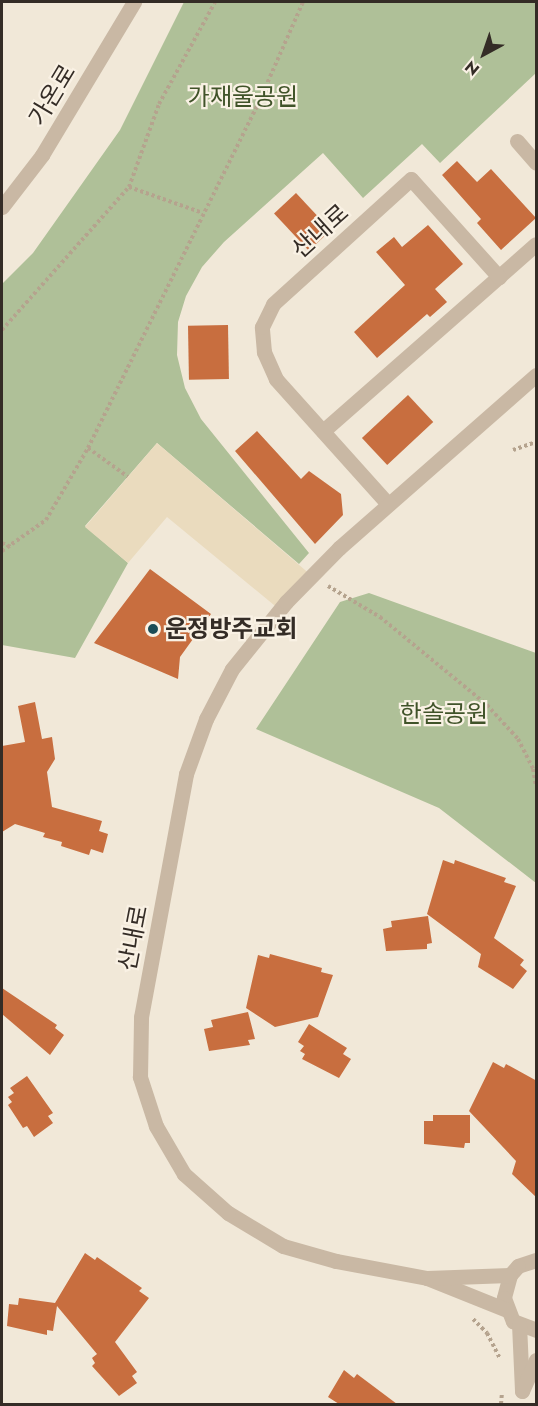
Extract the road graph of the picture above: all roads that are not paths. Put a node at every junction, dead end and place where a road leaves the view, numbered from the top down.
1 (134, 2) edge
2 (517, 141) dead end
3 (537, 164) edge
4 (2, 207) edge
5 (537, 244) edge
6 (499, 277) junction
7 (537, 375) edge
8 (323, 431) junction
9 (388, 504) junction
10 (537, 1260) edge
11 (510, 1275) junction
12 (427, 1278) junction
13 (507, 1310) junction
14 (519, 1324) junction
15 (537, 1330) edge
16 (537, 1360) edge
17 (521, 1398) edge

1 - 4 street, 가온로
2 - 3 street
5 - 6 street
6 - 8 street
6 - 8 street, 산내로
7 - 9 street, 산내로
8 - 9 street, 산내로
9 - 12 street, 산내로
10 - 11 street
11 - 12 street
11 - 13 street
12 - 13 street
13 - 14 street
14 - 15 street
14 - 17 street
16 - 17 street

